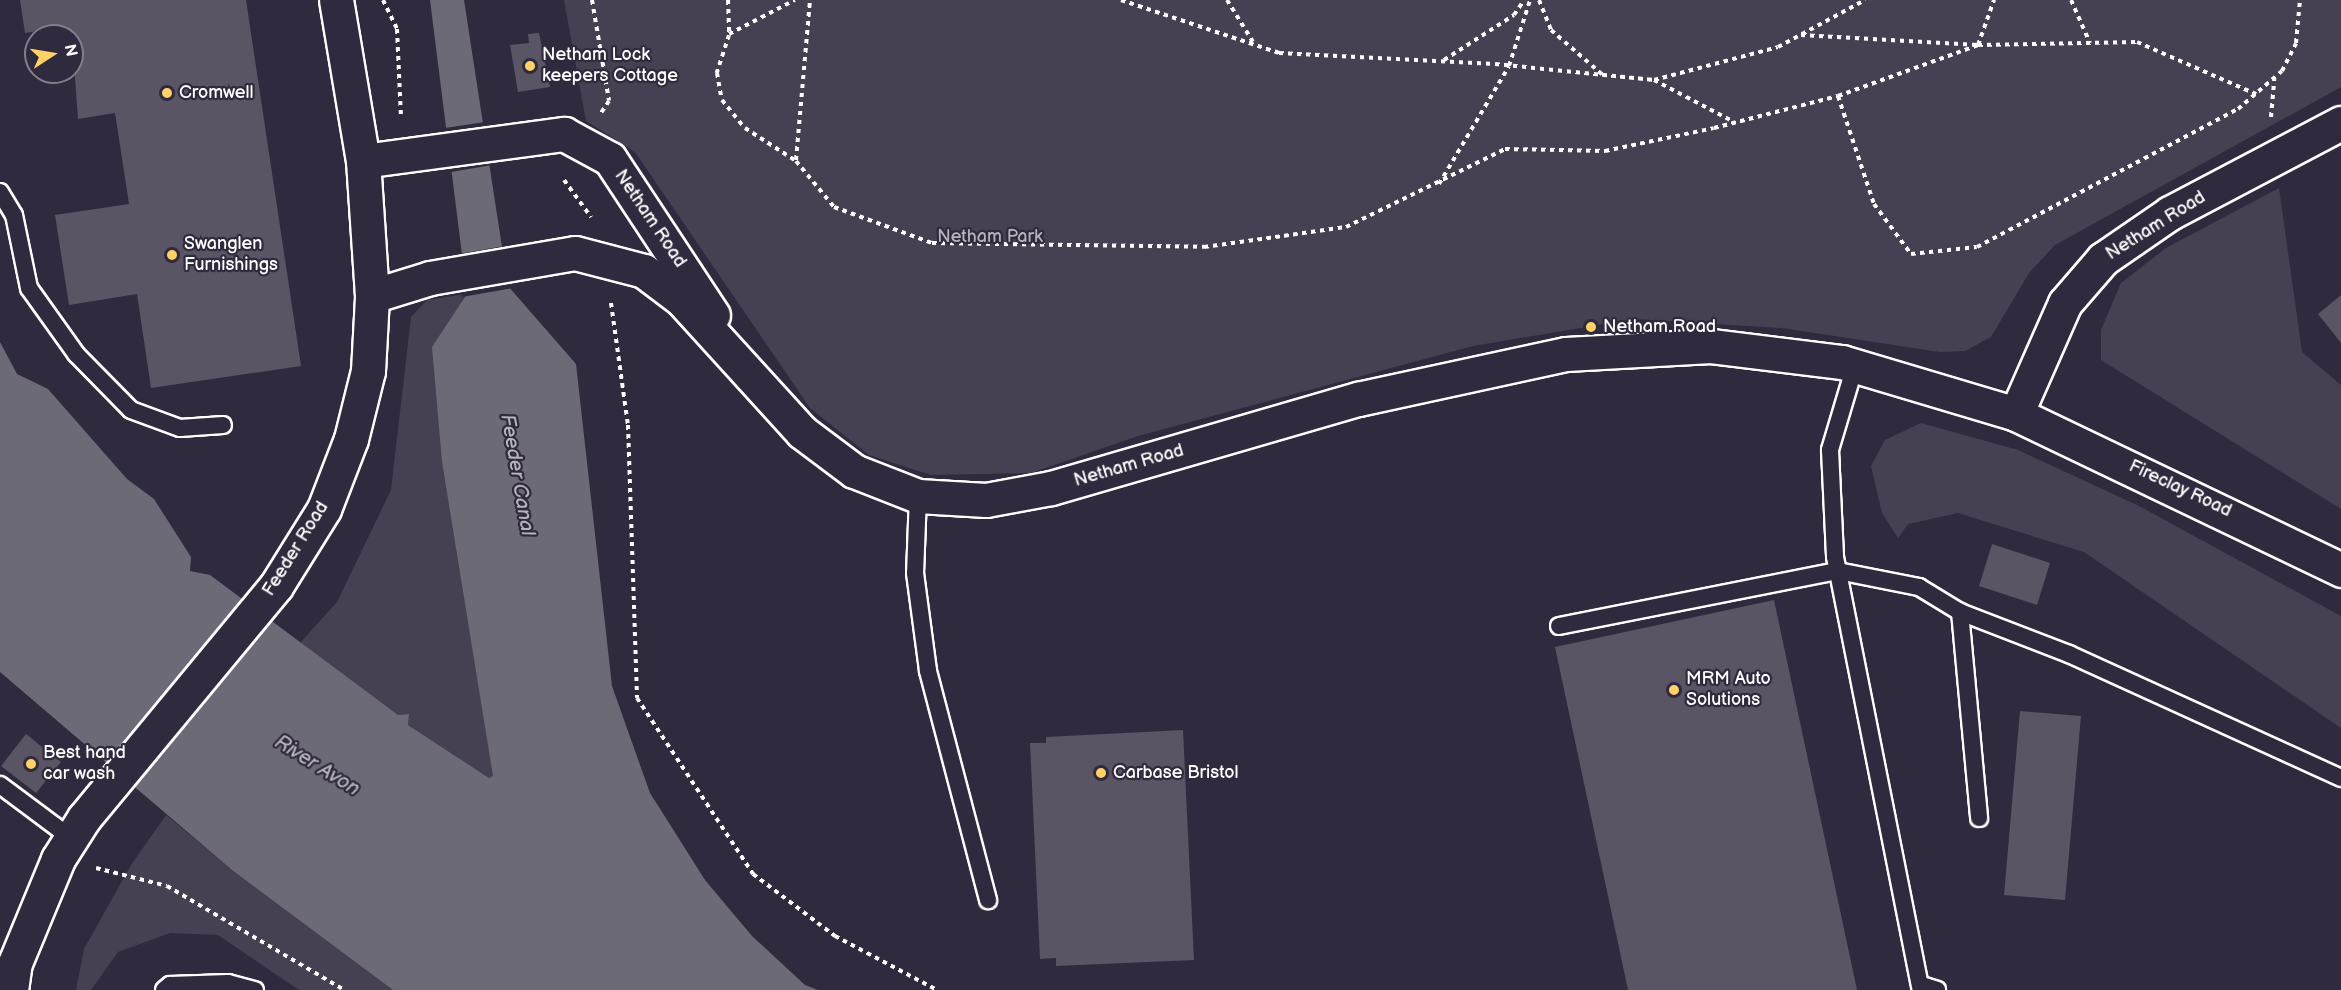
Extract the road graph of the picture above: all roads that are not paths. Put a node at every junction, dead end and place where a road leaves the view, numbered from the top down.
1 (336, 0) edge
2 (2341, 123) edge
3 (363, 161) junction
4 (0, 192) edge
5 (372, 296) junction
6 (1855, 366) junction
7 (749, 372) junction
8 (2016, 414) junction
9 (223, 425) dead end
10 (918, 496) junction
11 (2341, 570) edge
12 (1838, 571) junction
13 (1960, 612) junction
14 (1559, 626) dead end
15 (2341, 778) edge
16 (0, 785) edge
17 (1979, 818) dead end
18 (64, 849) junction
19 (988, 900) dead end
20 (9, 971) edge
21 (1926, 988) edge
22 (164, 990) edge
23 (255, 990) edge

1 - 3 street, Feeder Road
2 - 8 street, Netham Road
3 - 5 street, Feeder Road
3 - 7 street, Netham Road
4 - 9 lane
5 - 7 street, Netham Road
5 - 18 street, Feeder Road
6 - 8 street, Netham Road
6 - 10 street, Netham Road
6 - 12 lane
7 - 10 street, Netham Road
8 - 11 street, Fireclay Road
10 - 19 lane
12 - 13 lane
12 - 14 lane
12 - 21 lane
13 - 15 lane
13 - 17 lane
16 - 18 lane
18 - 20 street, Feeder Road
22 - 23 lane

